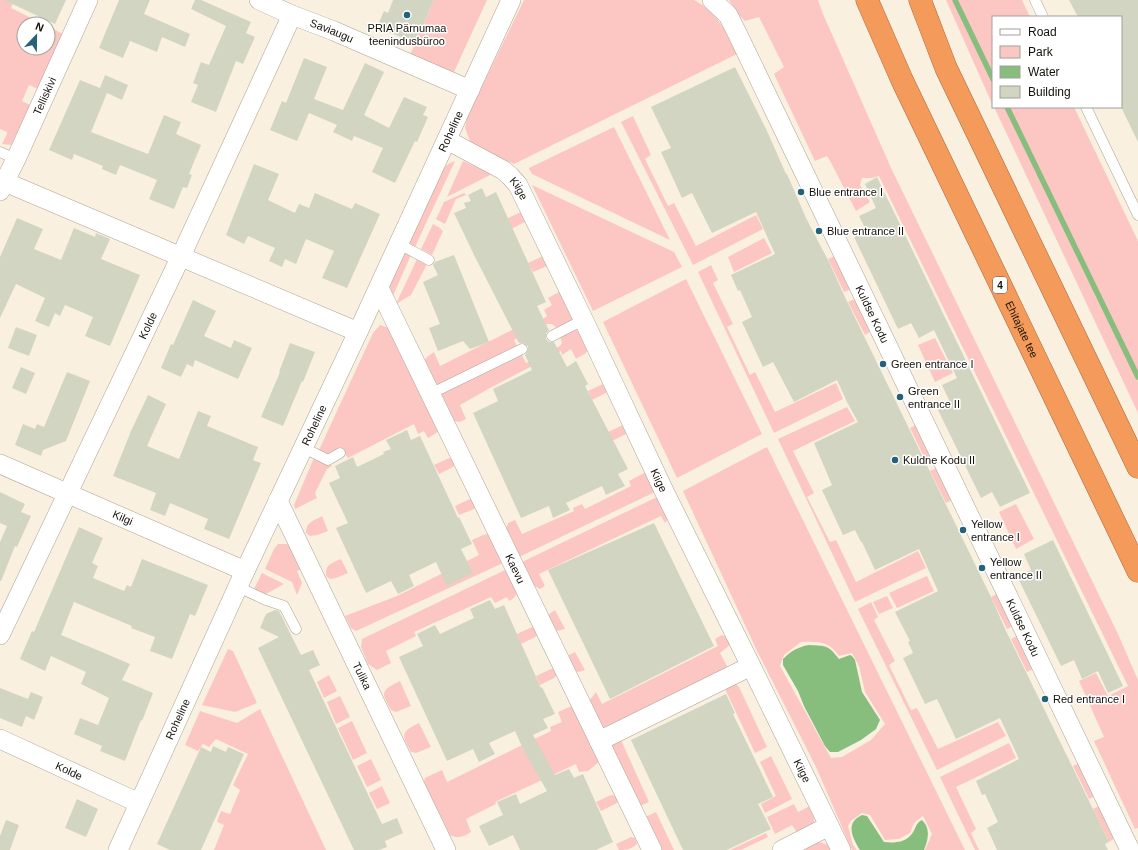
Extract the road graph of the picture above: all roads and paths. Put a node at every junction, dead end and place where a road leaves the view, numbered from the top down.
1 (88, 0) edge
2 (259, 0) edge
3 (511, 0) edge
4 (712, 0) edge
5 (867, 0) edge
6 (920, 0) edge
7 (1035, 0) edge
8 (292, 15) junction
9 (1043, 16) edge
10 (470, 90) junction
11 (1086, 108) edge
12 (447, 140) junction
13 (8, 156) edge
14 (2, 186) edge
15 (1138, 215) edge
16 (399, 244) junction
17 (181, 256) junction
18 (429, 260) dead end
19 (379, 288) junction
20 (583, 320) junction
21 (358, 332) junction
22 (552, 336) dead end
23 (522, 349) dead end
24 (430, 394) junction
25 (1107, 404) junction
26 (1138, 433) edge
27 (304, 448) junction
28 (340, 453) dead end
29 (0, 464) edge
30 (1138, 467) edge
31 (67, 493) junction
32 (278, 501) junction
33 (1138, 571) edge
34 (242, 579) junction
35 (296, 629) dead end
36 (0, 635) edge
37 (751, 666) junction
38 (0, 739) edge
39 (598, 741) junction
40 (139, 803) junction
41 (829, 826) junction
42 (118, 850) edge
43 (446, 850) edge
44 (652, 850) edge
45 (782, 850) edge
46 (841, 850) edge
47 (1130, 850) edge

1 - 13 street, Telliskivi
2 - 8 street, Saviaugu
3 - 10 street, Roheline
4 - 47 street, Kuldse Kodu
5 - 33 highway, Ehitajate tee / 4
6 - 25 highway
7 - 9 lane
8 - 10 street, Saviaugu
8 - 17 street, Kolde
10 - 12 street, Roheline
11 - 15 lane
12 - 16 street, Roheline
12 - 20 street, Kiige
13 - 14 street, Telliskivi
14 - 17 street
16 - 18 lane
16 - 19 street, Roheline
17 - 21 street
17 - 31 street, Kolde
19 - 21 street, Roheline
19 - 24 street, Kaevu
20 - 22 lane
20 - 37 street, Kiige
21 - 27 street, Roheline
23 - 24 lane
24 - 39 street, Kaevu
25 - 26 highway
25 - 30 highway
27 - 28 lane
27 - 32 street, Roheline
29 - 31 street, Kilgi
31 - 34 street, Kilgi
31 - 36 street, Kolde
32 - 34 street, Roheline
32 - 43 street, Tulika
34 - 35 lane
34 - 40 street, Roheline
37 - 39 street
37 - 41 street, Kiige
38 - 40 street, Kolde
39 - 44 street, Kaevu
40 - 42 street, Roheline
41 - 45 street
41 - 46 street, Kiige

